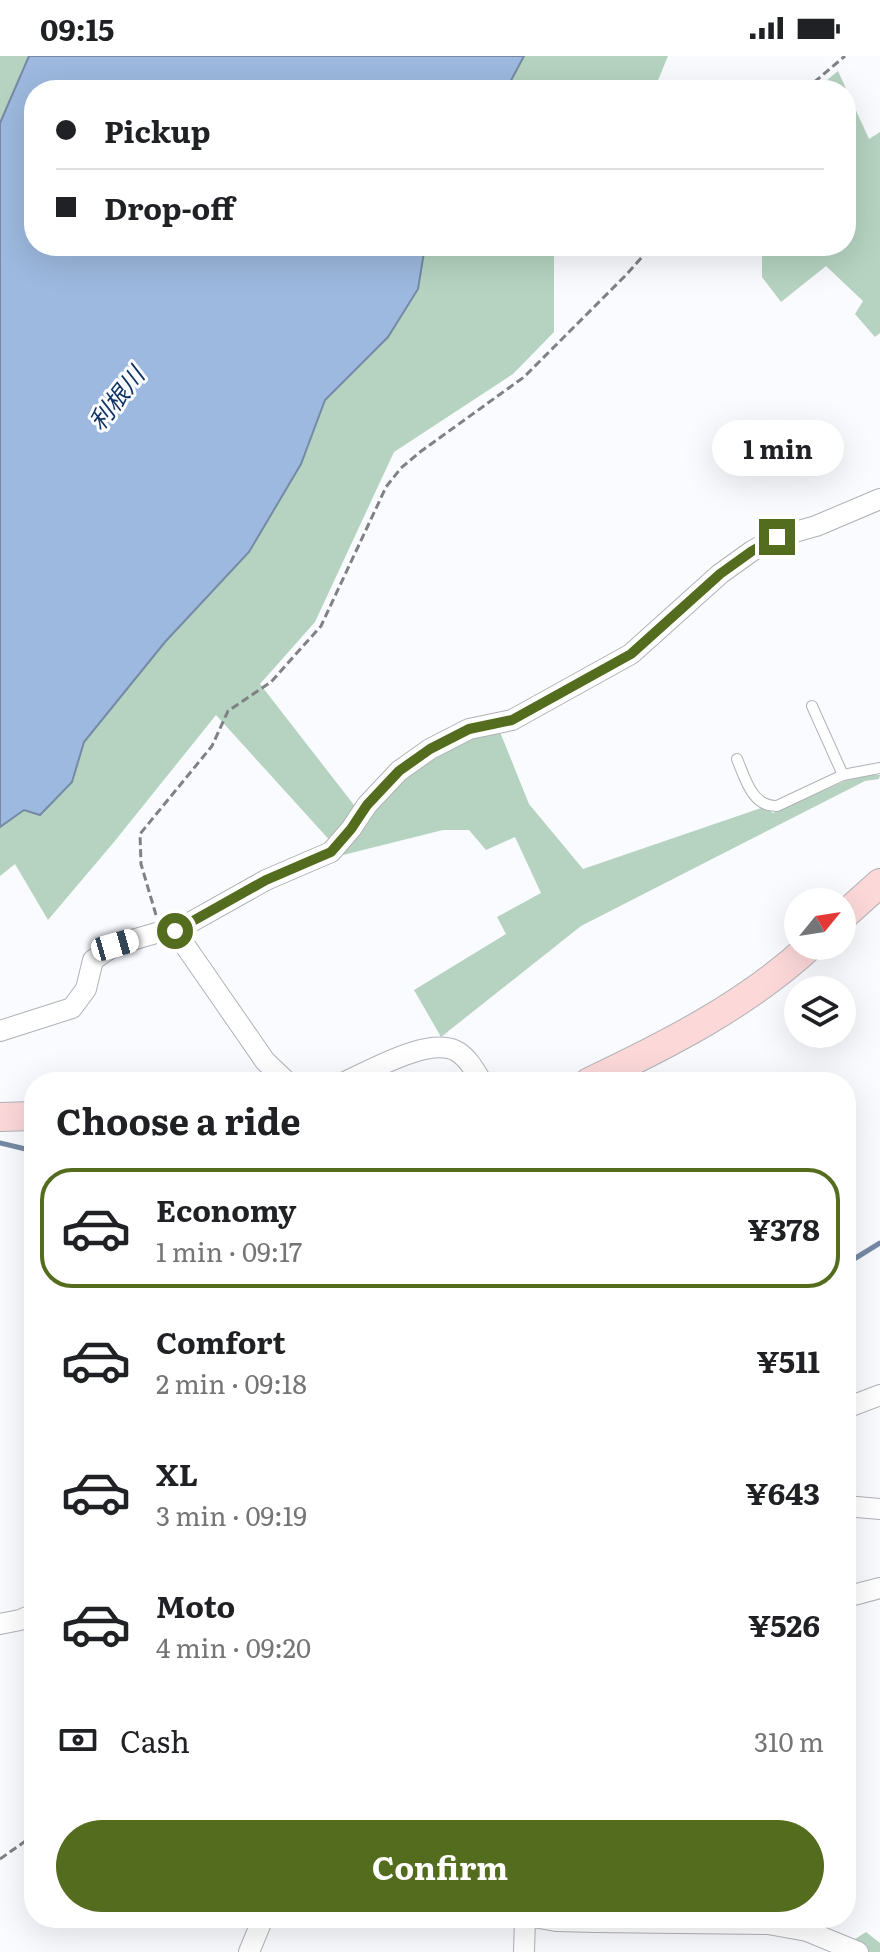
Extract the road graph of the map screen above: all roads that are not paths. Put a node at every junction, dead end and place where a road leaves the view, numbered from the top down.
1 (880, 499) edge
2 (812, 706) dead end
3 (737, 759) dead end
4 (880, 768) edge
5 (843, 775) junction
6 (880, 883) edge
7 (856, 904) edge
8 (169, 931) junction
9 (795, 960) edge
10 (0, 1031) edge
11 (277, 1072) edge
12 (368, 1072) edge
13 (476, 1072) edge
14 (609, 1072) edge
15 (24, 1116) edge
16 (0, 1117) edge
17 (880, 1395) edge
18 (856, 1404) edge
19 (856, 1507) edge
20 (880, 1509) edge
21 (880, 1588) edge
22 (856, 1594) edge
23 (24, 1618) edge
24 (0, 1624) edge
25 (259, 1928) edge
26 (525, 1928) edge
27 (790, 1928) edge
28 (249, 1952) edge
29 (524, 1952) edge
30 (858, 1952) edge

1 - 8 street
2 - 5 lane
3 - 5 lane
4 - 5 lane
6 - 7 main road
8 - 10 street
8 - 11 street
9 - 14 main road
12 - 13 street
15 - 16 main road
17 - 18 street
19 - 20 street
21 - 22 street
23 - 24 street
25 - 28 street
26 - 29 street
27 - 30 street

